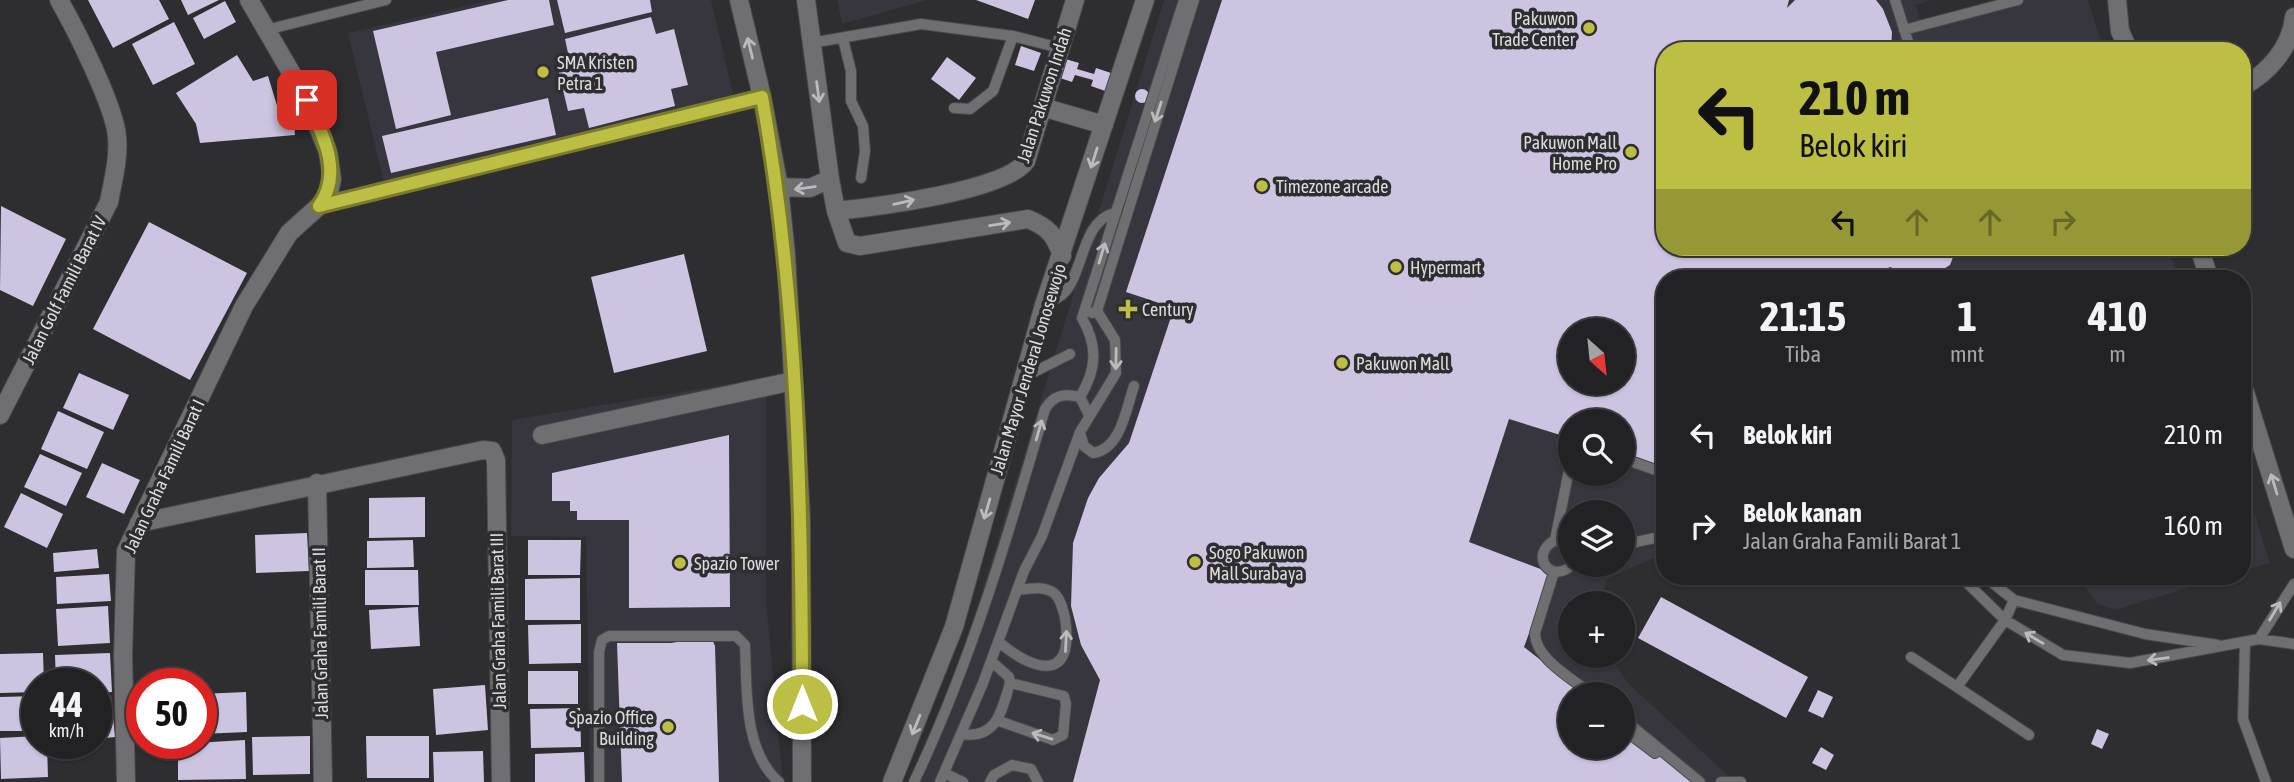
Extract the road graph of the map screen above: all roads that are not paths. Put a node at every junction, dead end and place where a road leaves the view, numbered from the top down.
1 (60, 0) edge
2 (249, 0) edge
3 (386, 0) edge
4 (739, 0) edge
5 (806, 0) edge
6 (1074, 0) edge
7 (1145, 0) edge
8 (1184, 0) edge
9 (1194, 0) edge
10 (1895, 0) edge
11 (2018, 0) edge
12 (2117, 0) edge
13 (2294, 17) edge
14 (2294, 25) edge
15 (266, 30) junction
16 (1904, 30) junction
17 (1013, 36) junction
18 (843, 39) junction
19 (1908, 42) edge
20 (2125, 42) edge
21 (811, 43) junction
22 (1060, 48) junction
23 (2251, 81) edge
24 (762, 97) junction
25 (1042, 107) junction
26 (954, 108) dead end
27 (1104, 125) junction
28 (861, 178) dead end
29 (830, 179) junction
30 (779, 187) junction
31 (319, 206) junction
32 (836, 211) junction
33 (1114, 214) junction
34 (1062, 256) junction
35 (1044, 305) junction
36 (1097, 311) junction
37 (1082, 318) junction
38 (1070, 354) dead end
39 (1024, 377) junction
40 (793, 381) junction
41 (1090, 381) junction
42 (1134, 386) dead end
43 (1109, 389) junction
44 (1080, 397) junction
45 (2251, 412) edge
46 (0, 415) edge
47 (1088, 415) junction
48 (1080, 432) junction
49 (542, 435) dead end
50 (1635, 463) edge
51 (1656, 470) edge
52 (317, 483) junction
53 (1566, 486) edge
54 (139, 523) junction
55 (1656, 538) edge
56 (1555, 540) junction
57 (1558, 541) edge
58 (1635, 542) edge
59 (2294, 550) edge
60 (1555, 572) junction
61 (1558, 572) edge
62 (2294, 584) edge
63 (1969, 585) edge
64 (1995, 585) edge
65 (1017, 590) junction
66 (2014, 600) junction
67 (2005, 620) junction
68 (2259, 639) junction
69 (999, 642) junction
70 (2245, 642) junction
71 (2294, 644) edge
72 (2225, 646) junction
73 (1911, 657) dead end
74 (991, 661) junction
75 (1576, 682) edge
76 (1010, 683) junction
77 (1957, 687) junction
78 (999, 721) junction
79 (1635, 729) edge
80 (961, 734) junction
81 (2029, 735) dead end
82 (1635, 738) edge
83 (942, 778) edge
84 (126, 782) edge
85 (323, 782) edge
86 (501, 782) edge
87 (599, 782) edge
88 (779, 782) edge
89 (802, 782) edge
90 (892, 782) edge
91 (914, 782) edge
92 (964, 782) edge
93 (990, 782) edge
94 (1038, 782) edge
95 (1691, 782) edge
96 (1700, 782) edge
97 (1721, 782) edge
98 (1741, 782) edge
99 (2266, 782) edge

1 - 46 street, Jalan Golf Famili Barat IV
2 - 15 street
3 - 15 lane
24 -> 4 street
5 - 21 street, Jalan Mayor Jenderal Jonosewojo
6 - 22 street, Jalan Pakuwon Indah
7 - 27 street
8 - 33 lane
9 -> 36 lane
10 - 16 lane
11 - 16 lane
12 - 20 street
13 - 14 street
14 - 23 street
15 - 31 street
16 - 19 lane
17 - 18 lane
17 - 22 lane
17 - 26 lane
18 - 21 lane
18 - 28 lane
21 -> 29 street, Jalan Mayor Jenderal Jonosewojo
22 - 25 street, Jalan Pakuwon Indah
24 - 30 street
24 - 31 lane
25 - 27 street
32 -> 25 street, Jalan Pakuwon Indah
27 -> 34 street
29 -> 30 street
29 - 32 street, Jalan Mayor Jenderal Jonosewojo
30 - 40 street
31 - 54 street, Jalan Graha Famili Barat I
32 -> 34 street, Jalan Mayor Jenderal Jonosewojo
33 - 35 lane
37 -> 33 lane
34 - 35 street, Jalan Mayor Jenderal Jonosewojo
35 - 39 street, Jalan Mayor Jenderal Jonosewojo
36 - 37 lane
36 -> 43 lane
37 - 41 lane
38 - 39 lane
39 -> 90 street, Jalan Mayor Jenderal Jonosewojo
40 - 49 street
40 - 89 street
41 - 43 lane
41 - 44 lane
42 - 48 lane
43 - 47 lane
44 - 47 lane
91 -> 44 lane
59 -> 45 street
47 - 48 lane
48 - 65 lane
50 - 51 lane
52 - 54 street
52 - 85 street, Jalan Graha Famili Barat II
52 - 86 street, Jalan Graha Famili Barat III
53 - 56 lane
54 - 84 street, Jalan Graha Famili Barat I
55 - 58 lane
56 - 57 lane
56 - 60 lane
60 - 61 lane
60 - 75 lane
68 -> 62 lane
63 - 67 lane
64 - 66 lane
65 - 69 lane
69 -> 65 lane
66 - 67 lane
66 - 72 lane
72 -> 67 lane
67 - 77 lane
68 - 70 lane
68 - 71 lane
69 - 74 lane
70 - 72 lane
70 - 99 lane
73 - 77 lane
74 - 76 lane
74 - 80 lane
76 - 78 lane
76 -> 78 lane
77 - 81 lane
78 - 80 lane
79 - 96 lane
80 - 83 lane
82 - 95 lane
83 - 92 lane
87 - 88 lane
93 - 94 lane
97 - 98 lane

